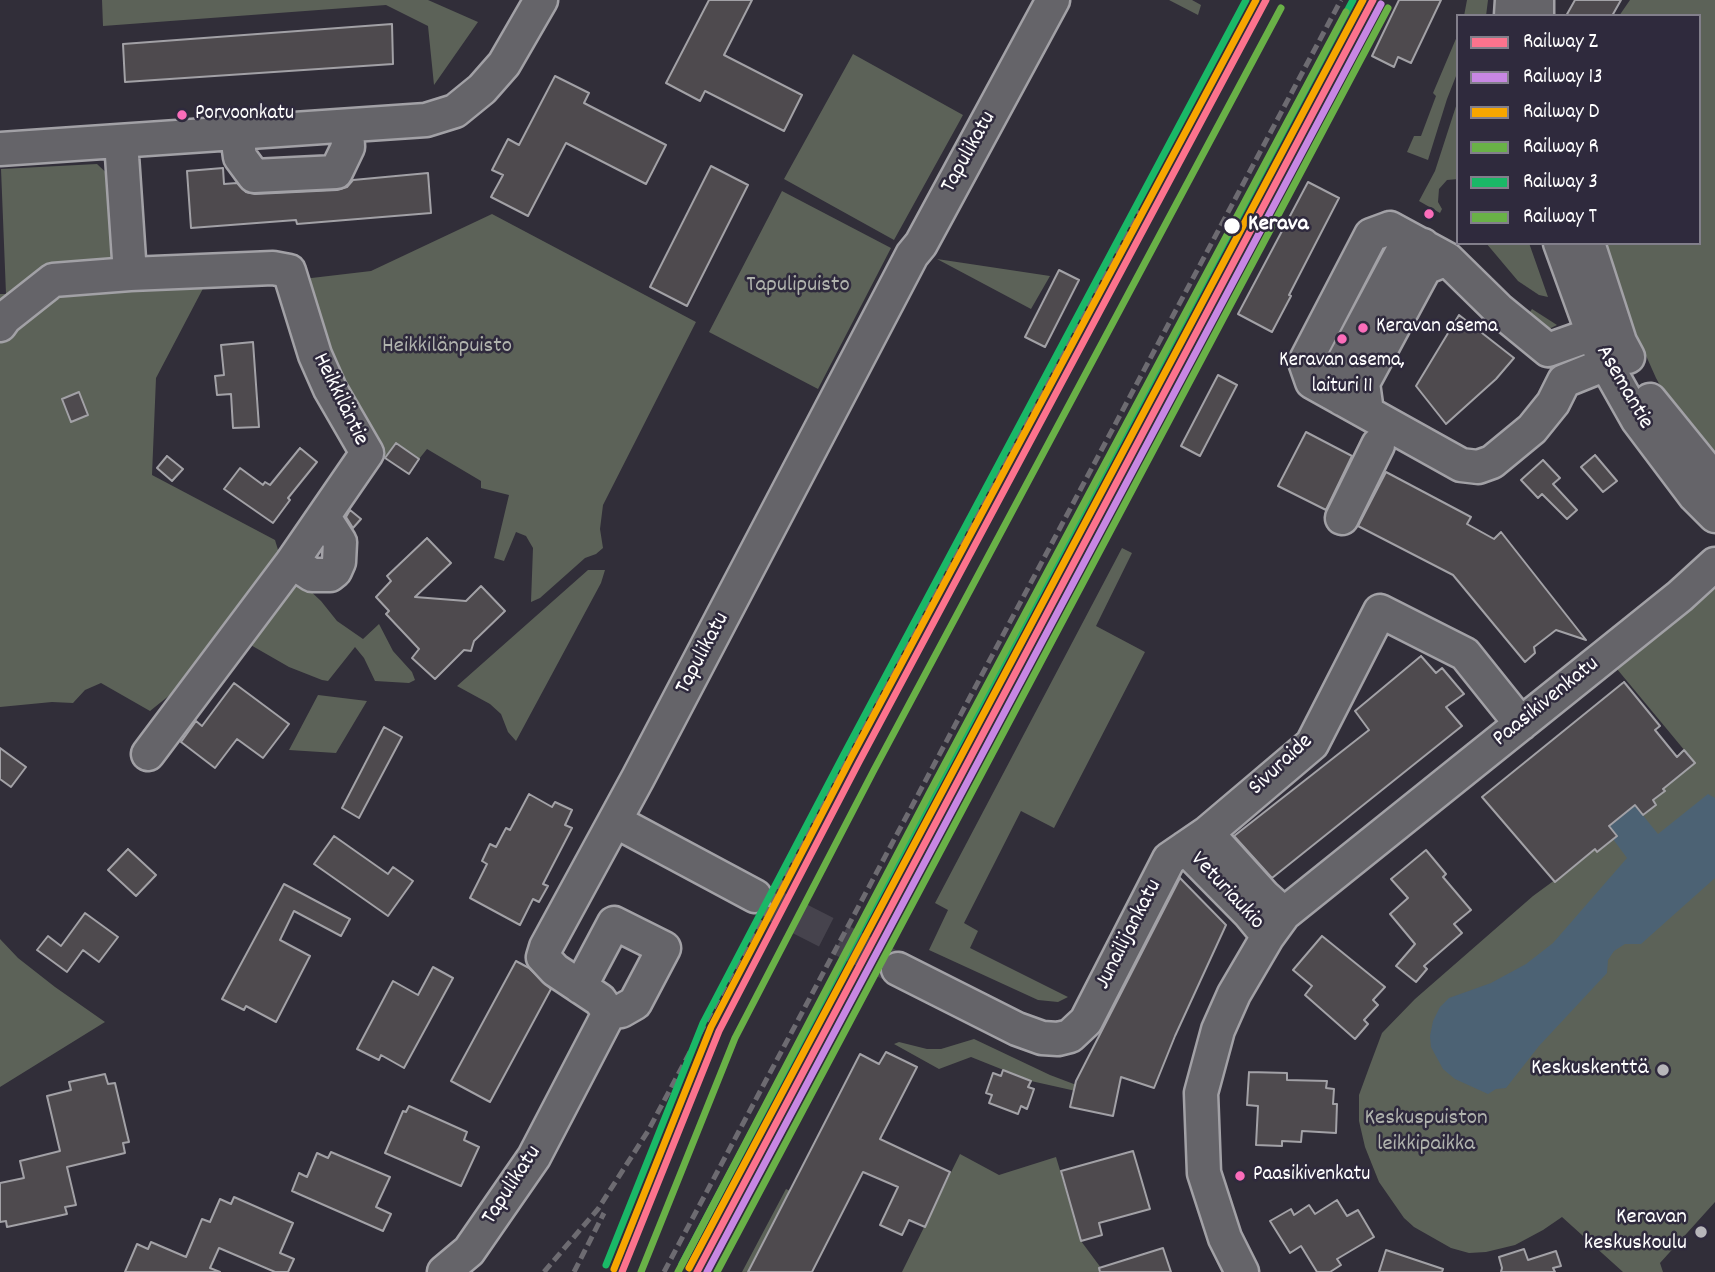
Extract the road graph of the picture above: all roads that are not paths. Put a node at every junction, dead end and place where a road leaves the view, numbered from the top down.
1 (541, 0) edge
2 (1052, 0) edge
3 (347, 126) junction
4 (237, 135) junction
5 (121, 141) junction
6 (0, 149) edge
7 (1561, 245) edge
8 (1588, 245) edge
9 (130, 274) junction
10 (0, 325) edge
11 (1606, 347) junction
12 (1548, 350) junction
13 (1564, 381) junction
14 (1378, 445) dead end
15 (1715, 480) edge
16 (1715, 516) edge
17 (1342, 518) dead end
18 (1715, 564) edge
19 (1521, 723) junction
20 (148, 754) dead end
21 (615, 821) junction
22 (1196, 840) junction
23 (755, 896) tunnel mouth
24 (1276, 925) junction
25 (898, 969) tunnel mouth
26 (580, 987) junction
27 (609, 1013) junction
28 (444, 1272) edge
29 (1242, 1272) edge

1 - 3 street
2 - 21 street, Tapulikatu
3 - 4 street
3 - 4 street
4 - 5 street
5 - 6 street
5 - 9 street
7 - 11 street, Asemantie
8 - 11 street, Asemantie
9 - 10 street
9 - 20 street, Heikkiläntie
11 - 12 street
11 - 13 street
11 - 15 street, Asemantie
11 - 16 street, Asemantie
12 - 13 street
12 - 13 street
14 - 17 street
18 - 19 street, Paasikivenkatu
19 - 22 street, Sivuraide
19 - 24 street, Paasikivenkatu
21 - 23 street
21 - 26 street, Tapulikatu
22 - 24 street, Veturiaukio
22 - 25 street, Junailijankatu
24 - 29 street, Paasikivenkatu
26 - 27 street, Tapulikatu
26 - 27 street
27 - 28 street, Tapulikatu

